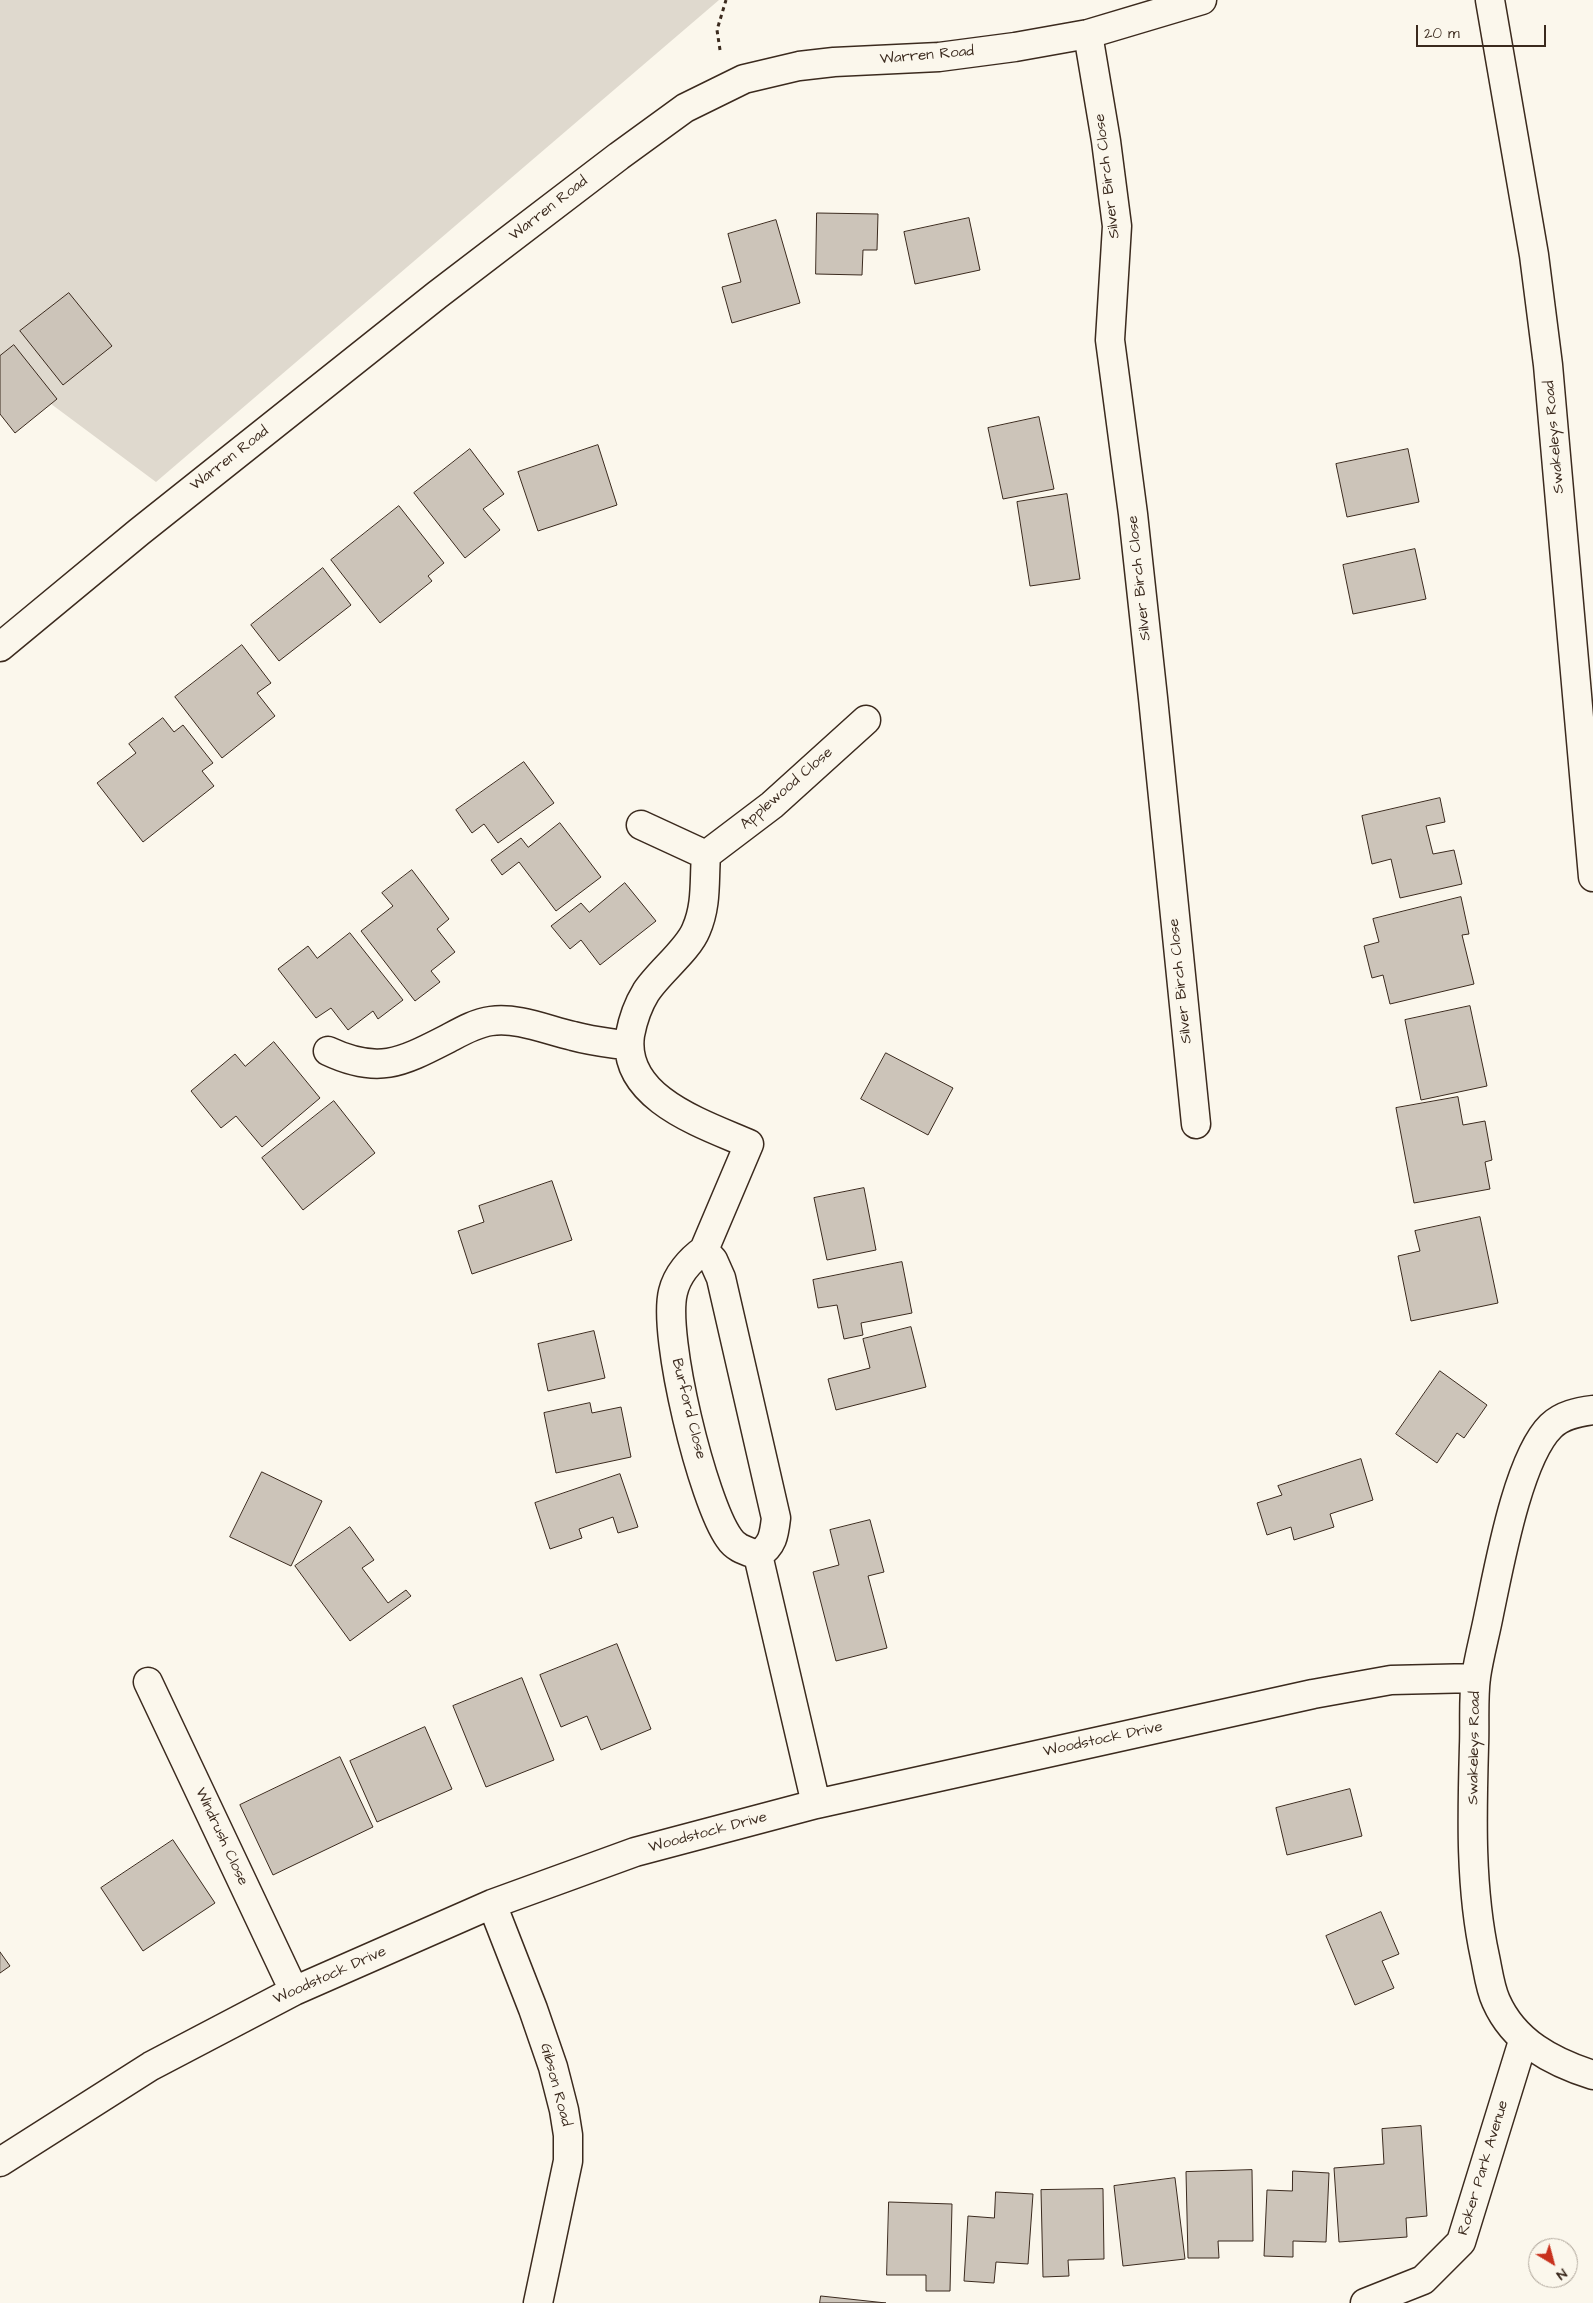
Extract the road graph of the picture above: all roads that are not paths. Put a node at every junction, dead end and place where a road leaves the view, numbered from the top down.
1 (1202, 0) edge
2 (1490, 0) edge
3 (1088, 34) junction
4 (0, 647) edge
5 (866, 720) dead end
6 (641, 825) dead end
7 (706, 855) junction
8 (1593, 877) edge
9 (629, 1046) junction
10 (328, 1051) dead end
11 (1196, 1124) dead end
12 (704, 1250) junction
13 (1593, 1410) edge
14 (758, 1555) junction
15 (1476, 1678) junction
16 (148, 1682) dead end
17 (816, 1804) junction
18 (492, 1904) junction
19 (294, 1991) junction
20 (1523, 2041) junction
21 (1593, 2075) edge
22 (0, 2162) edge
23 (538, 2303) edge
24 (1365, 2303) edge

1 - 3 street, Warren Road
2 - 8 street, Swakeleys Road
3 - 4 street, Warren Road
3 - 11 street, Silver Birch Close
5 - 7 street, Applewood Close
6 - 7 street
7 - 9 street
9 - 10 street
9 - 12 street, Burford Close
12 - 14 street
12 - 14 street, Burford Close
13 - 15 street, Swakeleys Road
14 - 17 street
15 - 17 street, Woodstock Drive
15 - 20 street, Swakeleys Road
16 - 19 street, Windrush Close
17 - 18 street, Woodstock Drive
18 - 19 street, Woodstock Drive
18 - 23 street, Gibson Road
19 - 22 street, Woodstock Drive
20 - 21 street, Swakeleys Road
20 - 24 street, Roker Park Avenue

